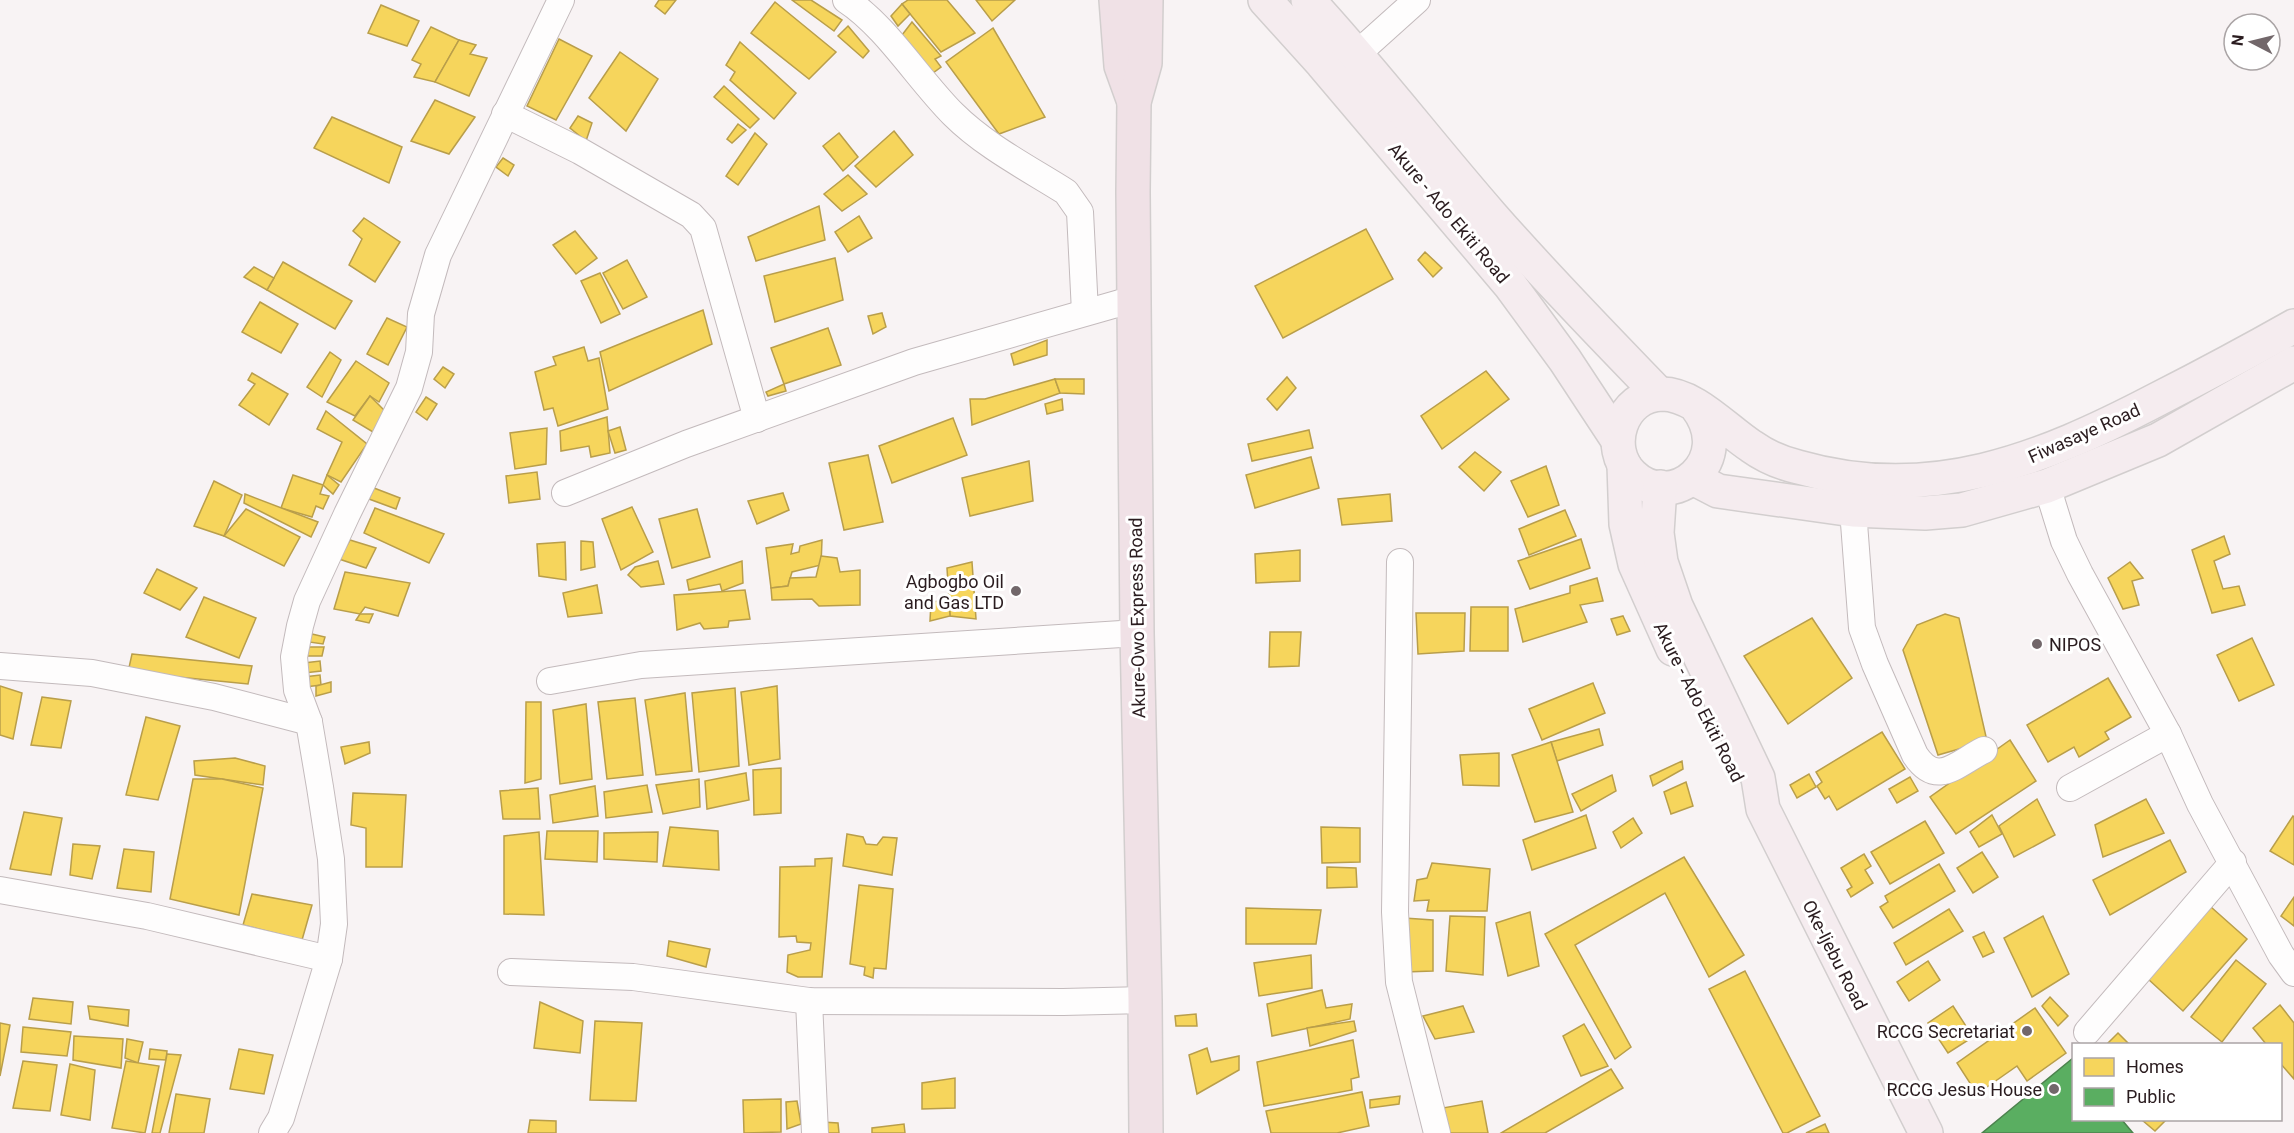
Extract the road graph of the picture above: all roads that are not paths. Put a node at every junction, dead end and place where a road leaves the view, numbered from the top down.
1 (561, 0) edge
2 (846, 0) edge
3 (1116, 0) edge
4 (1146, 0) edge
5 (1265, 0) edge
6 (1308, 0) edge
7 (1417, 0) edge
8 (1358, 54) junction
9 (1134, 102) junction
10 (506, 114) junction
11 (1134, 299) junction
12 (1085, 312) junction
13 (2294, 326) edge
14 (2294, 363) edge
15 (1659, 394) junction
16 (1696, 406) junction
17 (757, 419) junction
18 (1621, 452) junction
19 (1706, 484) junction
20 (2047, 486) junction
21 (1660, 487) junction
22 (565, 493) dead end
23 (1853, 510) junction
24 (1657, 532) junction
25 (1400, 562) dead end
26 (1137, 633) junction
27 (0, 666) edge
28 (550, 681) dead end
29 (309, 722) junction
30 (2168, 734) junction
31 (1984, 750) dead end
32 (2070, 788) dead end
33 (1763, 809) junction
34 (2233, 862) junction
35 (0, 890) edge
36 (328, 959) junction
37 (511, 972) dead end
38 (2294, 974) edge
39 (1145, 1000) junction
40 (809, 1001) junction
41 (2086, 1032) dead end
42 (272, 1133) edge
43 (815, 1133) edge
44 (1146, 1133) edge
45 (1437, 1133) edge
46 (1926, 1133) edge

1 - 10 street
2 - 12 street
3 - 9 highway, Akure-Owo Express Road
4 - 9 highway, Akure-Owo Express Road
5 - 18 main road, Akure - Ado Ekiti Road
6 - 8 main road, Akure - Ado Ekiti Road
7 - 8 street
8 - 15 main road, Akure - Ado Ekiti Road
9 - 11 highway, Akure-Owo Express Road
10 - 17 street
10 - 29 street
11 - 12 street
11 - 26 highway, Akure-Owo Express Road
12 - 17 street
13 - 16 main road, Fiwasaye Road
14 - 20 main road, Fiwasaye Road
15 - 16 main road
15 - 18 main road
16 - 19 main road
17 - 22 street
18 - 21 main road
18 - 33 main road, Akure - Ado Ekiti Road
19 - 21 main road
19 - 23 main road, Fiwasaye Road
19 - 24 main road
20 - 23 main road, Fiwasaye Road
20 - 30 street
21 - 24 main road, Akure - Ado Ekiti Road
23 - 31 street
24 - 33 main road, Akure - Ado Ekiti Road
25 - 45 street
26 - 28 street
26 - 39 highway, Akure-Owo Express Road
27 - 29 street
29 - 36 street
30 - 32 street
30 - 34 street
33 - 46 main road, Oke-Ijebu Road
34 - 38 street
34 - 41 street
35 - 36 street
36 - 42 street
37 - 40 street
39 - 40 street
39 - 44 highway, Akure-Owo Express Road
40 - 43 street

